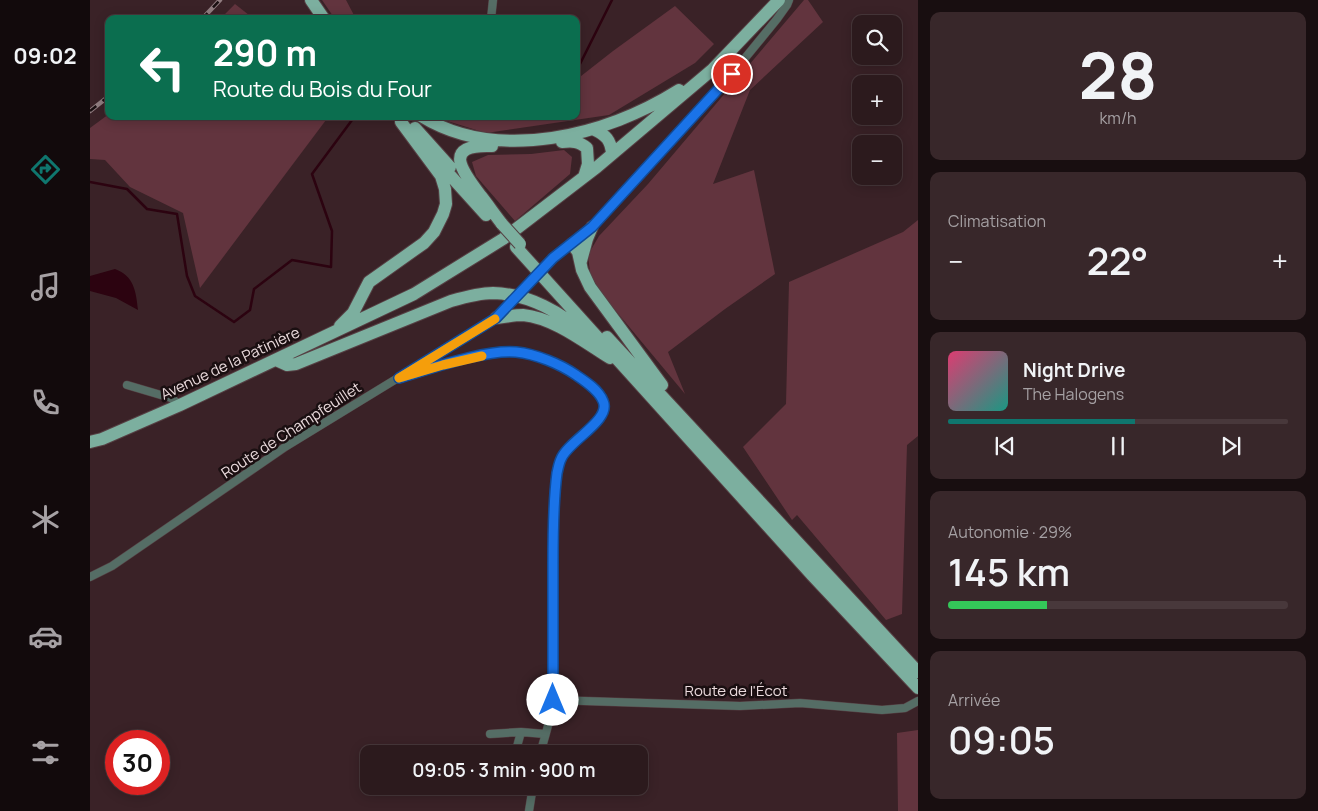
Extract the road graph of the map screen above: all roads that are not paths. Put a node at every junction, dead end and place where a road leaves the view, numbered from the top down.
1 (304, 0) edge
2 (311, 0) edge
3 (493, 0) edge
4 (779, 0) edge
5 (789, 0) edge
6 (314, 15) edge
7 (321, 15) edge
8 (491, 15) edge
9 (713, 69) junction
10 (402, 120) edge
11 (403, 120) edge
12 (429, 120) edge
13 (593, 129) junction
14 (612, 154) junction
15 (584, 177) junction
16 (592, 227) junction
17 (501, 230) junction
18 (572, 244) junction
19 (518, 245) junction
20 (581, 264) junction
21 (364, 289) junction
22 (382, 310) junction
23 (496, 318) junction
24 (333, 333) junction
25 (276, 360) junction
26 (612, 360) junction
27 (399, 378) junction
28 (633, 378) junction
29 (127, 386) dead end
30 (180, 405) junction
31 (90, 442) edge
32 (710, 446) junction
33 (90, 577) edge
34 (918, 672) edge
35 (918, 688) edge
36 (553, 700) junction
37 (918, 701) edge
38 (521, 732) junction
39 (490, 734) dead end
40 (545, 734) junction
41 (517, 745) edge
42 (542, 745) edge
43 (532, 795) edge
44 (529, 811) edge

1 - 6 main road
2 - 7 main road
3 - 8 street
4 - 9 main road
5 - 16 street, Route de Champfeuillet
9 - 13 main road
9 - 14 main road, Avenue de la Patinière
10 - 21 main road
11 - 17 main road
12 - 13 main road
13 - 14 main road
14 - 15 main road, Avenue de la Patinière
15 - 17 main road, Avenue de la Patinière
15 - 17 main road
16 - 18 street, Route de Champfeuillet
16 - 20 main road
17 - 19 main road
17 - 22 main road, Avenue de la Patinière
18 - 20 main road
18 - 23 street, Route de Champfeuillet, bridge
19 - 28 main road
19 - 32 main road
20 - 32 main road
21 - 22 main road
21 - 24 main road
22 - 24 main road, Avenue de la Patinière
23 - 26 main road
23 - 27 street, Route de Champfeuillet
24 - 25 main road, Avenue de la Patinière
25 - 26 main road
25 - 30 main road, Avenue de la Patinière
26 - 28 main road
27 - 33 street, Route de Champfeuillet
27 - 36 street
28 - 35 main road
29 - 30 street
30 - 31 main road, Avenue de la Patinière
32 - 34 main road
36 - 37 street, Route de l'Écot
36 - 40 street
38 - 39 street
38 - 40 street
38 - 41 street
40 - 42 street
43 - 44 street

